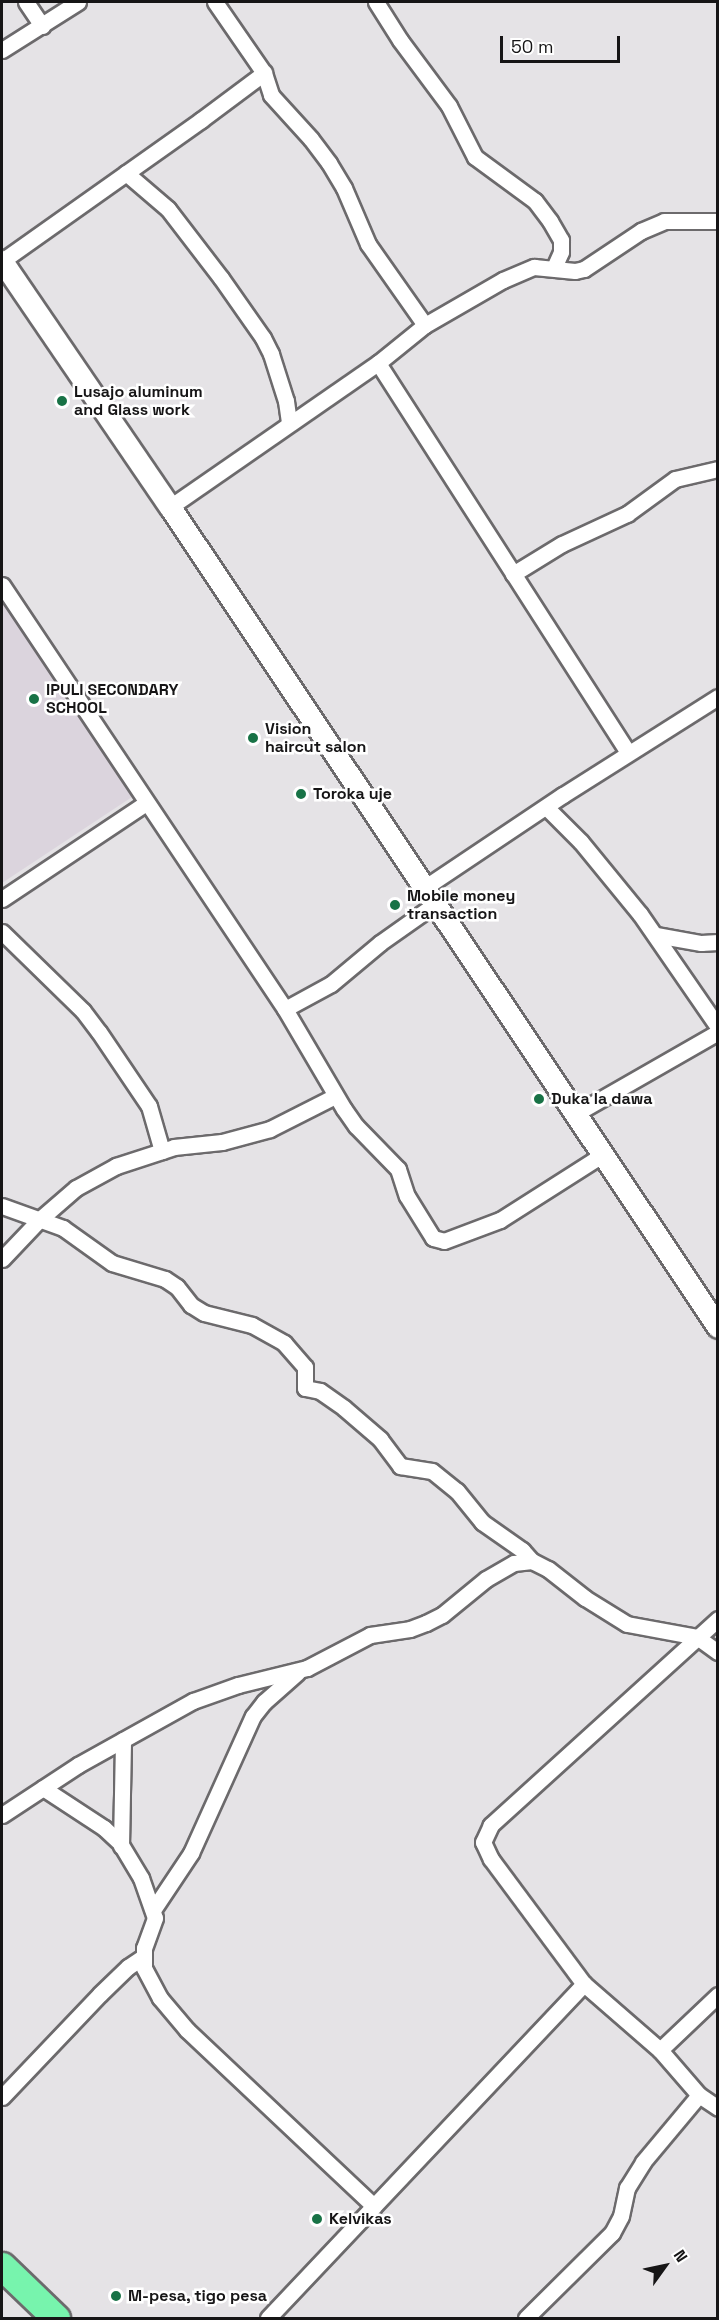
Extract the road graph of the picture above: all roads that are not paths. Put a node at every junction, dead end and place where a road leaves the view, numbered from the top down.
1 (26, 2) edge
2 (78, 2) edge
3 (215, 2) edge
4 (376, 2) edge
5 (42, 26) junction
6 (2, 50) edge
7 (264, 72) junction
8 (126, 173) junction
9 (717, 222) edge
10 (2, 261) edge
11 (554, 268) junction
12 (425, 325) junction
13 (378, 363) junction
14 (289, 423) junction
15 (717, 469) edge
16 (170, 507) junction
17 (513, 574) junction
18 (2, 585) edge
19 (717, 697) edge
20 (628, 753) junction
21 (146, 803) junction
22 (546, 807) junction
23 (429, 896) junction
24 (2, 899) edge
25 (2, 932) edge
26 (656, 935) junction
27 (717, 942) edge
28 (285, 1009) junction
29 (717, 1029) edge
30 (335, 1096) junction
31 (575, 1114) junction
32 (162, 1151) junction
33 (603, 1155) junction
34 (2, 1206) edge
35 (39, 1220) junction
36 (2, 1259) edge
37 (717, 1327) edge
38 (532, 1561) junction
39 (717, 1619) edge
40 (697, 1636) junction
41 (717, 1652) edge
42 (302, 1669) junction
43 (123, 1740) junction
44 (43, 1788) junction
45 (2, 1815) edge
46 (121, 1846) junction
47 (153, 1910) junction
48 (143, 1957) junction
49 (584, 1984) junction
50 (717, 1995) edge
51 (660, 2050) junction
52 (699, 2095) junction
53 (2, 2097) edge
54 (717, 2108) edge
55 (374, 2206) junction
56 (2, 2266) edge
57 (273, 2317) edge
58 (56, 2319) edge
59 (525, 2319) edge

1 - 5 street
2 - 5 street
3 - 7 street
4 - 11 street
5 - 6 street
7 - 8 street
7 - 12 street
8 - 10 street
8 - 14 street
9 - 11 street
10 - 16 street
11 - 12 street
12 - 13 street
13 - 14 street
13 - 17 street
14 - 16 street
15 - 17 street
16 - 23 street
17 - 20 street
18 - 21 street
19 - 20 street
20 - 22 street
21 - 24 street
21 - 28 street
22 - 23 street
22 - 26 street
23 - 28 street
23 - 31 street
25 - 32 street
26 - 27 street
26 - 29 street
28 - 30 street
29 - 31 street
30 - 32 street
30 - 33 street
31 - 33 street
32 - 35 street
33 - 37 street
34 - 35 street
35 - 36 street
35 - 38 street
38 - 40 street
38 - 42 street
39 - 40 street
40 - 41 street
40 - 49 street
42 - 43 street
42 - 47 street
43 - 44 street
43 - 46 street
44 - 45 street
44 - 46 street
46 - 47 street
47 - 48 street
48 - 53 street
48 - 55 street
49 - 51 street
49 - 55 street
50 - 51 street
51 - 52 street
52 - 54 street
52 - 59 street
55 - 57 street
56 - 58 highway

